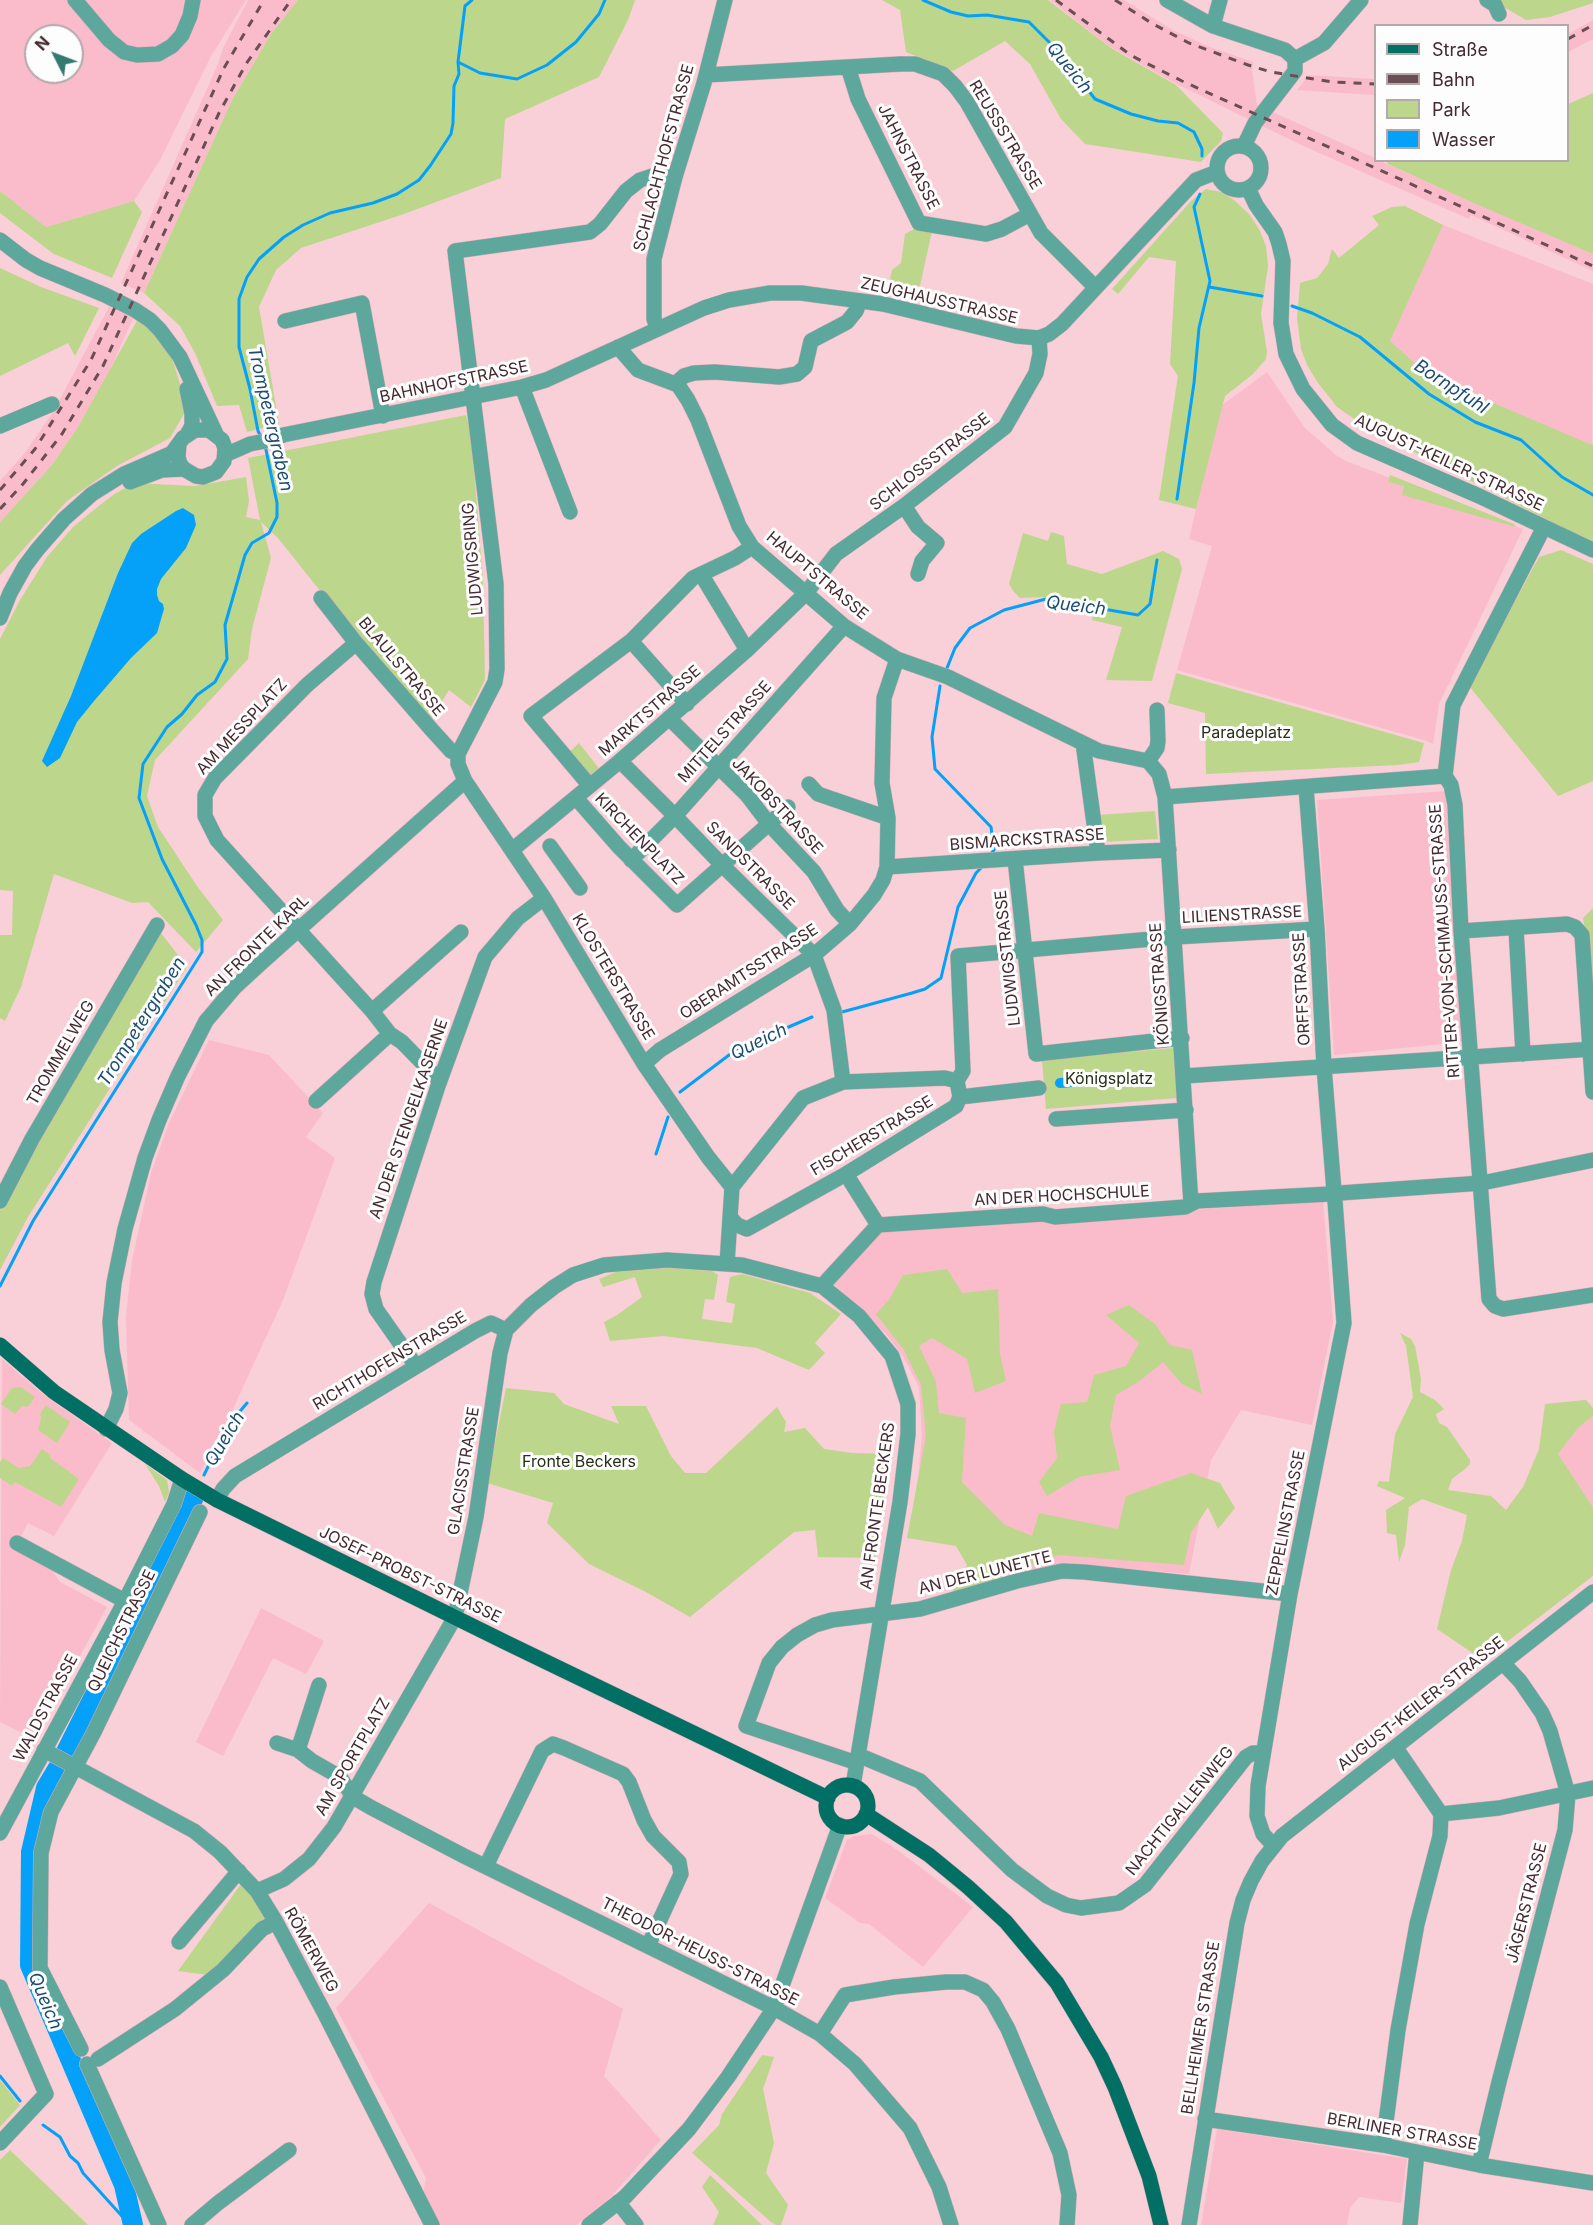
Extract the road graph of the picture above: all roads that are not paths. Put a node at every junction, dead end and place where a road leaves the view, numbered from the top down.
1 (75, 0) edge
2 (193, 0) edge
3 (725, 0) edge
4 (1167, 0) edge
5 (1220, 0) edge
6 (1361, 0) edge
7 (1487, 0) edge
8 (1499, 14) dead end
9 (1213, 26) junction
10 (1295, 59) junction
11 (848, 67) junction
12 (706, 75) junction
13 (1244, 146) junction
14 (1211, 174) junction
15 (675, 177) junction
16 (1248, 188) junction
17 (1030, 214) junction
18 (0, 240) edge
19 (1095, 287) junction
20 (860, 301) junction
21 (285, 321) dead end
22 (657, 328) junction
23 (1039, 338) junction
24 (618, 347) junction
25 (180, 357) junction
26 (675, 384) junction
27 (522, 387) junction
28 (473, 398) junction
29 (52, 404) dead end
30 (383, 416) junction
31 (0, 426) edge
32 (184, 439) junction
33 (221, 443) junction
34 (184, 469) junction
35 (904, 506) junction
36 (570, 512) dead end
37 (1544, 527) junction
38 (752, 547) junction
39 (1593, 550) edge
40 (701, 574) junction
41 (918, 574) dead end
42 (806, 593) junction
43 (321, 598) dead end
44 (0, 618) edge
45 (844, 626) junction
46 (0, 627) edge
47 (631, 641) junction
48 (356, 643) junction
49 (747, 650) junction
50 (897, 659) junction
51 (687, 704) junction
52 (1157, 710) dead end
53 (670, 718) junction
54 (1083, 743) junction
55 (458, 754) junction
56 (620, 761) junction
57 (1148, 761) junction
58 (717, 768) junction
59 (1445, 776) junction
60 (465, 781) junction
61 (809, 784) dead end
62 (590, 786) junction
63 (1306, 787) junction
64 (1165, 797) junction
65 (576, 798) junction
66 (788, 807) dead end
67 (675, 816) junction
68 (888, 818) junction
69 (769, 824) junction
70 (550, 846) dead end
71 (512, 850) junction
72 (1169, 850) junction
73 (1098, 853) junction
74 (1015, 859) junction
75 (631, 860) junction
76 (721, 864) junction
77 (885, 874) junction
78 (580, 888) dead end
79 (544, 898) junction
80 (850, 924) junction
81 (157, 925) dead end
82 (1516, 928) junction
83 (299, 929) junction
84 (1317, 929) junction
85 (1461, 931) junction
86 (461, 932) dead end
87 (1174, 937) junction
88 (1025, 949) junction
89 (814, 955) junction
90 (372, 1011) junction
91 (390, 1034) junction
92 (1182, 1038) junction
93 (1592, 1049) edge
94 (1523, 1054) junction
95 (1470, 1056) junction
96 (644, 1064) junction
97 (1324, 1067) junction
98 (1184, 1076) junction
99 (440, 1081) junction
100 (957, 1081) junction
101 (843, 1082) junction
102 (1039, 1088) dead end
103 (1593, 1092) edge
104 (960, 1097) junction
105 (316, 1101) dead end
106 (1186, 1110) junction
107 (1056, 1119) dead end
108 (1593, 1160) edge
109 (846, 1174) junction
110 (1482, 1183) junction
111 (732, 1187) junction
112 (1335, 1195) junction
113 (0, 1201) edge
114 (1191, 1204) junction
115 (730, 1216) junction
116 (878, 1225) junction
117 (727, 1264) junction
118 (822, 1286) junction
119 (1593, 1295) edge
120 (506, 1330) junction
121 (0, 1346) edge
122 (416, 1366) junction
123 (106, 1429) junction
124 (182, 1479) junction
125 (217, 1500) junction
126 (200, 1512) dead end
127 (17, 1543) dead end
128 (1593, 1592) edge
129 (1290, 1594) junction
130 (125, 1601) junction
131 (881, 1614) junction
132 (455, 1617) junction
133 (1503, 1663) junction
134 (319, 1685) dead end
135 (277, 1743) dead end
136 (1396, 1748) junction
137 (44, 1750) junction
138 (298, 1750) junction
139 (1263, 1753) junction
140 (857, 1760) junction
141 (76, 1765) junction
142 (853, 1786) junction
143 (1593, 1788) edge
144 (1568, 1794) junction
145 (353, 1797) junction
146 (828, 1798) junction
147 (866, 1814) junction
148 (1441, 1814) junction
149 (840, 1826) junction
150 (0, 1833) edge
151 (1274, 1846) junction
152 (486, 1866) junction
153 (239, 1871) junction
154 (257, 1891) junction
155 (276, 1922) junction
156 (179, 1942) dead end
157 (648, 1946) junction
158 (0, 1987) edge
159 (774, 2008) junction
160 (820, 2034) junction
161 (81, 2049) dead end
162 (1205, 2119) junction
163 (0, 2143) edge
164 (1383, 2145) junction
165 (289, 2150) dead end
166 (1417, 2152) junction
167 (1479, 2165) junction
168 (1593, 2183) edge
169 (618, 2202) junction
170 (159, 2225) edge
171 (192, 2225) edge
172 (432, 2225) edge
173 (590, 2225) edge
174 (636, 2225) edge
175 (951, 2225) edge
176 (1066, 2225) edge
177 (1161, 2225) edge
178 (1189, 2225) edge
179 (1410, 2225) edge

1 - 2 street
3 - 12 street, SCHLACHTHOFSTRASSE
4 - 9 street
5 - 9 street
6 - 10 street
7 - 8 street
9 - 10 street
10 - 13 street
11 - 12 street, REUSSSTRASSE
11 - 17 street, REUSSSTRASSE
11 - 17 street, JAHNSTRASSE
12 - 15 street, SCHLACHTHOFSTRASSE
13 - 14 street
13 - 16 street
14 - 16 street
14 - 19 street
15 - 22 street, SCHLACHTHOFSTRASSE
15 - 28 street, LUDWIGSRING
16 - 37 street, AUGUST-KEILER-STRASSE
17 - 19 street, REUSSSTRASSE
18 - 25 street
19 - 23 street
20 - 22 street, ZEUGHAUSSTRASSE
20 - 23 street, ZEUGHAUSSTRASSE
20 - 26 street
21 - 30 street
22 - 24 street, BAHNHOFSTRASSE
23 - 35 street, SCHLOSSSTRASSE
24 - 26 street
24 - 27 street, BAHNHOFSTRASSE
25 - 32 street
25 - 33 street
26 - 38 street, HAUPTSTRASSE
27 - 28 street, BAHNHOFSTRASSE
27 - 36 street
28 - 30 street, BAHNHOFSTRASSE
28 - 55 street, LUDWIGSRING
29 - 31 street
30 - 33 street, BAHNHOFSTRASSE
32 - 33 street, BAHNHOFSTRASSE
32 - 34 street
32 - 44 street
33 - 34 street
34 - 46 street
35 - 41 street
35 - 42 street, SCHLOSSSTRASSE
37 - 39 street, AUGUST-KEILER-STRASSE
37 - 59 street, RITTER-VON-SCHMAUSS-STRASSE
38 - 40 street
38 - 42 street, HAUPTSTRASSE
40 - 47 street
40 - 49 street
42 - 45 street, HAUPTSTRASSE
42 - 49 street, MARKTSTRASSE
43 - 48 street, BLAULSTRASSE
45 - 50 street, HAUPTSTRASSE
45 - 58 street, MITTELSTRASSE
47 - 51 street
47 - 62 street
48 - 55 street, BLAULSTRASSE
48 - 83 street, AM MESSPLATZ
49 - 51 street, MARKTSTRASSE
50 - 54 street, HAUPTSTRASSE
50 - 68 street
51 - 53 street, MARKTSTRASSE
52 - 57 street
53 - 56 street, MARKTSTRASSE
53 - 58 street, JAKOBSTRASSE
54 - 57 street, HAUPTSTRASSE
54 - 73 street
55 - 60 street, KLOSTERSTRASSE
56 - 62 street, MARKTSTRASSE
56 - 67 street, SANDSTRASSE
57 - 64 street, KÖNIGSTRASSE
58 - 67 street, MITTELSTRASSE
58 - 69 street, JAKOBSTRASSE
59 - 63 street
59 - 85 street, RITTER-VON-SCHMAUSS-STRASSE
60 - 71 street, KLOSTERSTRASSE
60 - 83 street, AN FRONTE KARL
61 - 68 street
62 - 65 street, MARKTSTRASSE
63 - 64 street
63 - 84 street, ORFFSTRASSE
64 - 72 street, KÖNIGSTRASSE
65 - 71 street, MARKTSTRASSE
65 - 75 street, KIRCHENPLATZ
66 - 69 street
67 - 75 street, MITTELSTRASSE
67 - 76 street, SANDSTRASSE
68 - 77 street
69 - 76 street
69 - 80 street, JAKOBSTRASSE
70 - 78 street
71 - 79 street, KLOSTERSTRASSE
72 - 73 street, BISMARCKSTRASSE
72 - 87 street, KÖNIGSTRASSE
73 - 74 street, BISMARCKSTRASSE
74 - 77 street, BISMARCKSTRASSE
74 - 88 street, LUDWIGSTRASSE
75 - 76 street, KIRCHENPLATZ
76 - 89 street, SANDSTRASSE
77 - 80 street, OBERAMTSSTRASSE
79 - 96 street, KLOSTERSTRASSE
79 - 99 street, AN DER STENGELKASERNE
80 - 89 street, OBERAMTSSTRASSE
81 - 113 street, TROMMELWEG
82 - 85 street
82 - 93 street
82 - 94 street
83 - 90 street, AM MESSPLATZ
83 - 123 street, AN FRONTE KARL
84 - 87 street, LILIENSTRASSE
84 - 97 street, ORFFSTRASSE
85 - 95 street, RITTER-VON-SCHMAUSS-STRASSE
86 - 90 street
87 - 88 street, LILIENSTRASSE
87 - 92 street, KÖNIGSTRASSE
88 - 92 street, LUDWIGSTRASSE
88 - 100 street, LILIENSTRASSE
89 - 96 street, OBERAMTSSTRASSE
89 - 101 street, SANDSTRASSE
90 - 91 street, AM MESSPLATZ
91 - 99 street, AM MESSPLATZ
91 - 105 street
92 - 98 street, KÖNIGSTRASSE
93 - 94 street
93 - 103 street
94 - 95 street
95 - 97 street
95 - 110 street, RITTER-VON-SCHMAUSS-STRASSE
96 - 111 street, KLOSTERSTRASSE
97 - 98 street
97 - 112 street, ORFFSTRASSE
98 - 106 street, KÖNIGSTRASSE
99 - 122 street, AN DER STENGELKASERNE
100 - 101 street
100 - 104 street
101 - 111 street
102 - 104 street
104 - 109 street, FISCHERSTRASSE
106 - 107 street
106 - 114 street, KÖNIGSTRASSE
108 - 110 street, AN DER HOCHSCHULE
109 - 115 street, FISCHERSTRASSE
109 - 116 street
110 - 112 street, AN DER HOCHSCHULE
110 - 119 street, RITTER-VON-SCHMAUSS-STRASSE
111 - 115 street
112 - 114 street, AN DER HOCHSCHULE
112 - 129 street, ZEPPELINSTRASSE
114 - 116 street, AN DER HOCHSCHULE
115 - 117 street
116 - 118 street
117 - 118 street, AN FRONTE BECKERS
117 - 120 street
118 - 131 street, AN FRONTE BECKERS
120 - 122 street, RICHTHOFENSTRASSE
120 - 132 street, GLACISSTRASSE
121 - 123 main road, JOSEF-PROBST-STRASSE
122 - 125 street, RICHTHOFENSTRASSE
123 - 124 main road, JOSEF-PROBST-STRASSE
124 - 125 main road, JOSEF-PROBST-STRASSE
124 - 130 street, WALDSTRASSE
125 - 132 main road, JOSEF-PROBST-STRASSE
126 - 141 street, QUEICHSTRASSE
127 - 130 street
128 - 133 street, AUGUST-KEILER-STRASSE
129 - 131 street, AN DER LUNETTE
129 - 139 street, ZEPPELINSTRASSE
130 - 137 street, WALDSTRASSE
131 - 140 street, AN FRONTE BECKERS
131 - 140 street, AN DER LUNETTE
132 - 145 street, AM SPORTPLATZ
132 - 146 main road, JOSEF-PROBST-STRASSE
133 - 136 street, AUGUST-KEILER-STRASSE
133 - 144 street, JÄGERSTRASSE
134 - 138 street
135 - 138 street
136 - 148 street
136 - 151 street, AUGUST-KEILER-STRASSE
137 - 141 street, RÖMERWEG
137 - 150 street, WALDSTRASSE
138 - 145 street
139 - 140 street, NACHTIGALLENWEG
139 - 151 street, ZEPPELINSTRASSE
140 - 142 street, AN FRONTE BECKERS
141 - 153 street, RÖMERWEG
141 - 161 street
142 - 146 main road
142 - 147 main road
143 - 144 street
144 - 148 street
144 - 167 street, JÄGERSTRASSE
145 - 152 street, THEODOR-HEUSS-STRASSE
145 - 154 street, AM SPORTPLATZ
146 - 149 main road
147 - 149 main road
147 - 177 main road
148 - 164 street
149 - 159 street
151 - 162 street, BELLHEIMER STRASSE
152 - 157 street, THEODOR-HEUSS-STRASSE
152 - 157 street
153 - 154 street, RÖMERWEG
153 - 156 street
154 - 155 street, RÖMERWEG
155 - 170 street
155 - 172 street, RÖMERWEG
157 - 159 street, THEODOR-HEUSS-STRASSE
158 - 163 street
159 - 160 street, THEODOR-HEUSS-STRASSE
159 - 169 street
160 - 175 street, THEODOR-HEUSS-STRASSE
160 - 176 street
162 - 164 street, BERLINER STRASSE
162 - 178 street, BELLHEIMER STRASSE
164 - 166 street, BERLINER STRASSE
165 - 171 street
166 - 167 street, BERLINER STRASSE
166 - 179 street
167 - 168 street, BERLINER STRASSE
169 - 173 street
169 - 174 street

